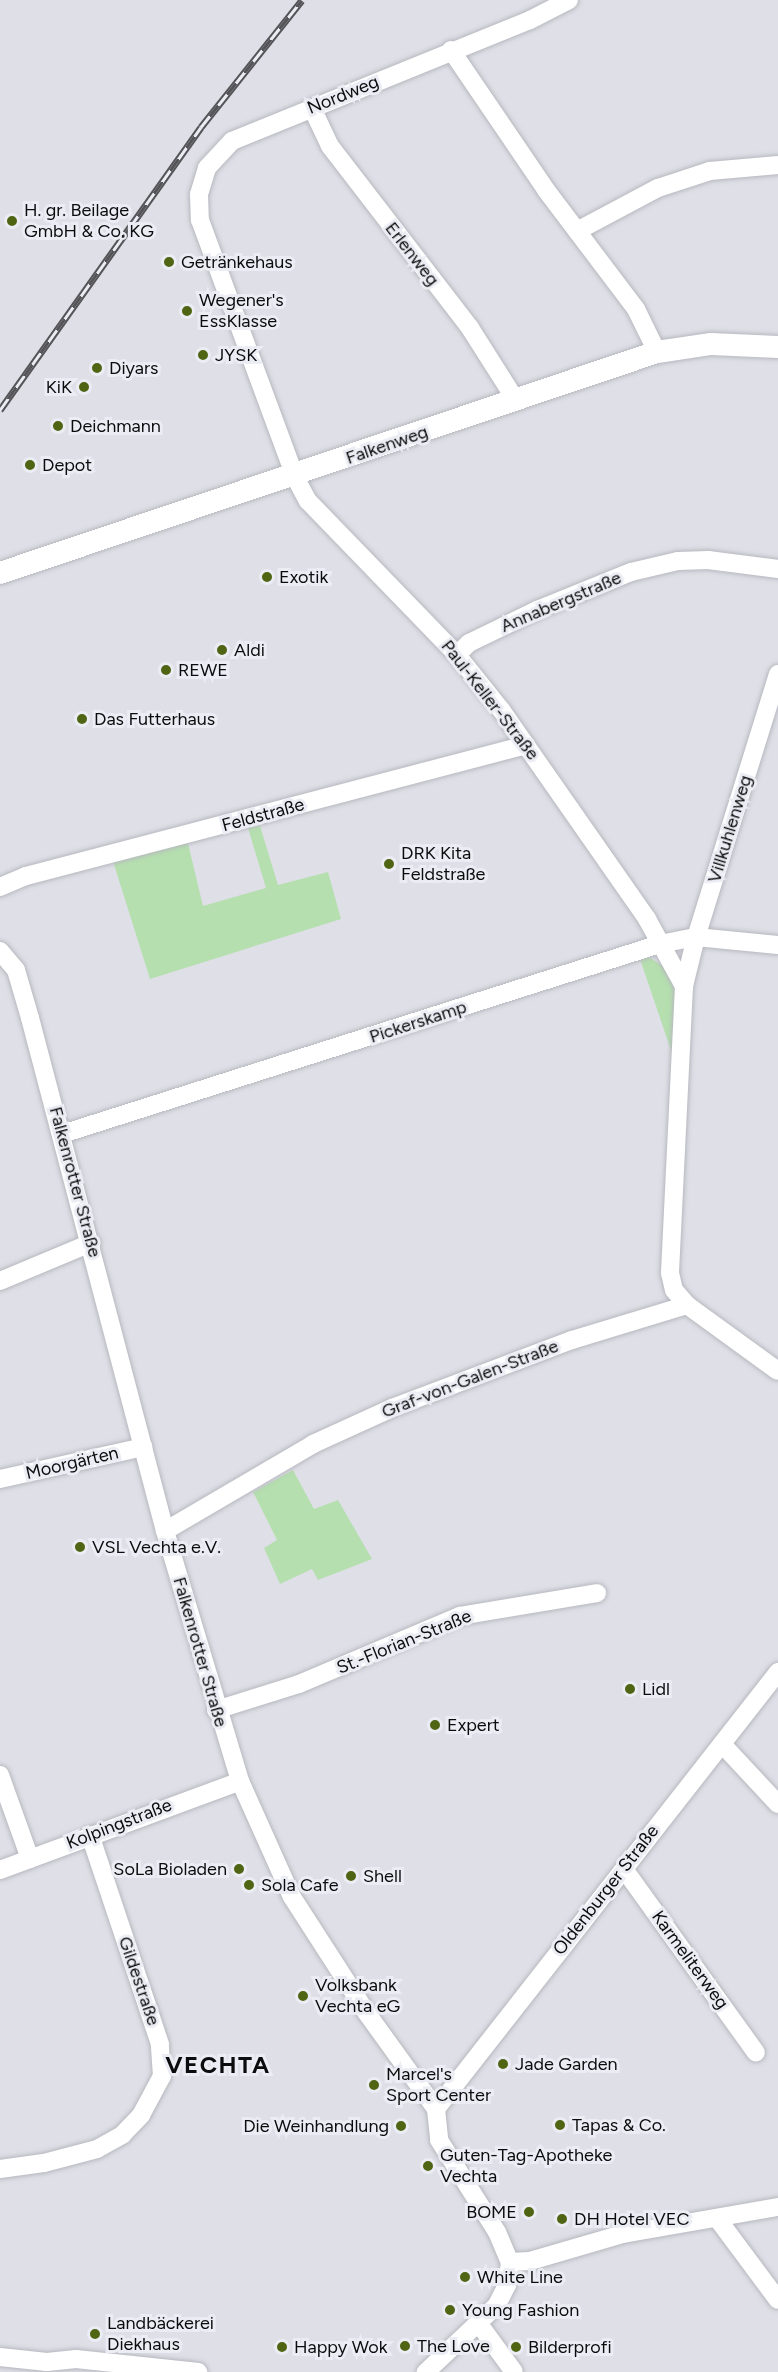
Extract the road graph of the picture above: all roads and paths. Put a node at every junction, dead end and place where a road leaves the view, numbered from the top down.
1 (569, 0) edge
2 (451, 50) junction
3 (312, 108) junction
4 (778, 165) edge
5 (577, 231) junction
6 (778, 347) edge
7 (657, 352) junction
8 (515, 399) junction
9 (295, 477) junction
10 (778, 569) edge
11 (0, 573) edge
12 (457, 655) junction
13 (778, 674) edge
14 (526, 746) junction
15 (0, 887) edge
16 (696, 937) junction
17 (660, 944) junction
18 (778, 945) edge
19 (0, 951) edge
20 (684, 986) junction
21 (62, 1134) junction
22 (91, 1243) junction
23 (0, 1281) edge
24 (687, 1305) junction
25 (778, 1371) edge
26 (143, 1447) junction
27 (0, 1479) edge
28 (165, 1531) junction
29 (597, 1593) dead end
30 (778, 1672) edge
31 (216, 1710) junction
32 (722, 1744) junction
33 (0, 1775) edge
34 (240, 1781) junction
35 (778, 1804) edge
36 (90, 1835) junction
37 (30, 1859) junction
38 (624, 1869) junction
39 (0, 1870) edge
40 (756, 2053) dead end
41 (436, 2109) junction
42 (0, 2169) edge
43 (778, 2207) edge
44 (717, 2218) junction
45 (510, 2262) junction
46 (778, 2300) edge
47 (479, 2324) junction
48 (0, 2357) edge
49 (198, 2372) edge
50 (426, 2372) edge
51 (514, 2372) edge

1 - 2 street, Nordweg
2 - 3 street, Nordweg
2 - 5 street
3 - 8 street, Erlenweg
3 - 9 street, Nordweg
4 - 5 street
5 - 7 street
6 - 7 main road, Falkenweg
7 - 8 main road, Falkenweg
8 - 9 main road, Falkenweg
9 - 11 main road, Falkenweg
9 - 12 street, Paul-Keller-Straße
10 - 12 street, Annabergstraße
12 - 14 street, Paul-Keller-Straße
13 - 16 street, Villkuhlenweg
14 - 15 street, Feldstraße
14 - 17 street, Paul-Keller-Straße
16 - 17 street, Pickerskamp
16 - 18 street, Pickerskamp
16 - 20 street, Villkuhlenweg
17 - 20 street
17 - 21 street, Pickerskamp
19 - 21 street, Falkenrotter Straße
20 - 24 street, Villkuhlenweg
21 - 22 street, Falkenrotter Straße
22 - 23 street
22 - 26 street, Falkenrotter Straße
24 - 25 street
24 - 28 street, Graf-von-Galen-Straße
26 - 27 street, Moorgärten
26 - 28 street, Falkenrotter Straße
28 - 31 street, Falkenrotter Straße
29 - 31 street, St.-Florian-Straße
30 - 32 street, Oldenburger Straße
31 - 34 street, Falkenrotter Straße
32 - 35 street
32 - 38 street, Oldenburger Straße
33 - 37 street
34 - 36 street, Kolpingstraße
34 - 41 street, Falkenrotter Straße
36 - 37 street, Kolpingstraße
36 - 42 street, Gildestraße
37 - 39 street, Kolpingstraße
38 - 40 street, Karmeliterweg
38 - 41 street, Oldenburger Straße
41 - 45 street
43 - 44 street
44 - 45 street
44 - 46 street
45 - 47 street
47 - 50 street
47 - 51 street
48 - 49 street

